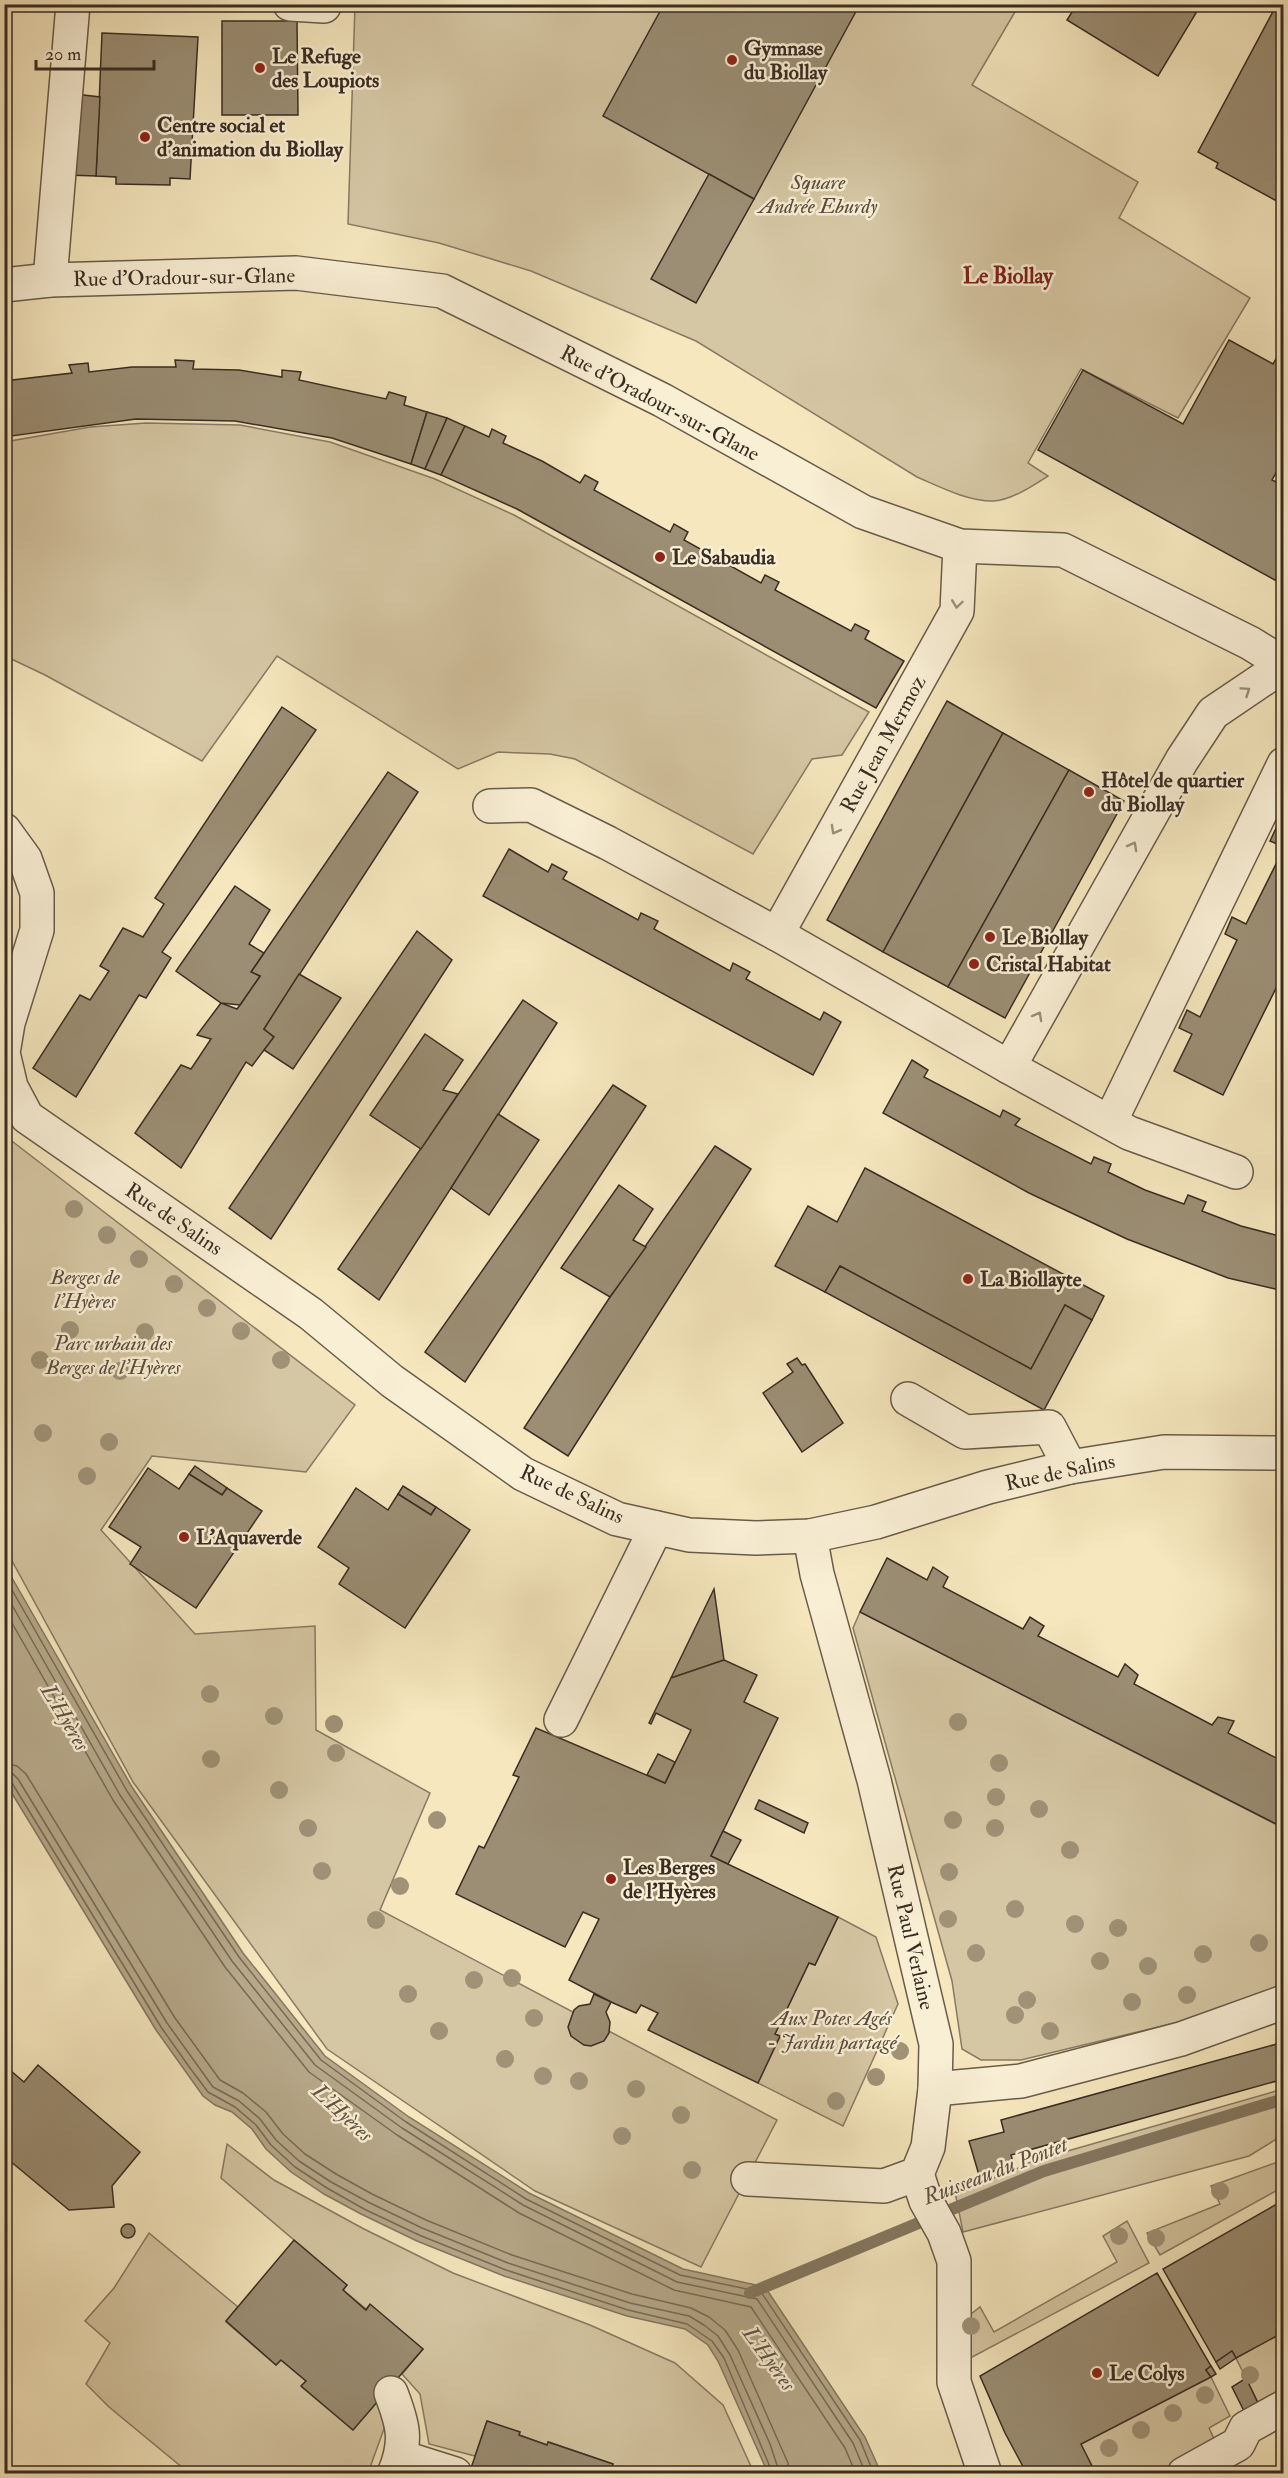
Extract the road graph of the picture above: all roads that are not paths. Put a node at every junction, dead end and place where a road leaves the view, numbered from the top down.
1 (73, 4) edge
2 (290, 4) edge
3 (324, 6) dead end
4 (50, 280) junction
5 (4, 285) edge
6 (960, 546) junction
7 (1284, 664) edge
8 (1284, 764) edge
9 (490, 806) dead end
10 (4, 830) edge
11 (777, 934) junction
12 (4, 1047) edge
13 (4, 1057) edge
14 (1009, 1067) junction
15 (1110, 1122) junction
16 (1236, 1172) dead end
17 (908, 1399) dead end
18 (1284, 1454) edge
19 (1070, 1467) junction
20 (656, 1528) junction
21 (810, 1536) junction
22 (561, 1720) dead end
23 (1284, 2002) edge
24 (935, 2089) junction
25 (748, 2179) dead end
26 (922, 2187) junction
27 (391, 2393) dead end
28 (1284, 2408) edge
29 (398, 2465) edge
30 (455, 2474) edge
31 (985, 2474) edge
32 (1184, 2474) edge

1 - 4 street
2 - 3 street
4 - 5 street, Rue d'Oradour-sur-Glane
4 - 6 street, Rue d'Oradour-sur-Glane
6 - 7 street, Rue d'Oradour-sur-Glane
6 -> 11 street, Rue Jean Mermoz
14 -> 7 street
8 - 15 street
9 - 11 street
10 - 12 street
11 - 14 street
13 - 20 street, Rue de Salins
14 - 15 street
15 - 16 street
17 - 19 street
18 - 19 street, Rue de Salins
19 - 21 street, Rue de Salins
20 - 21 street, Rue de Salins
20 - 22 street
21 - 24 street, Rue Paul Verlaine
23 - 24 street
24 - 26 street, Rue Paul Verlaine
25 - 26 street
26 - 31 street
27 - 29 street
28 - 32 street
29 - 30 street

